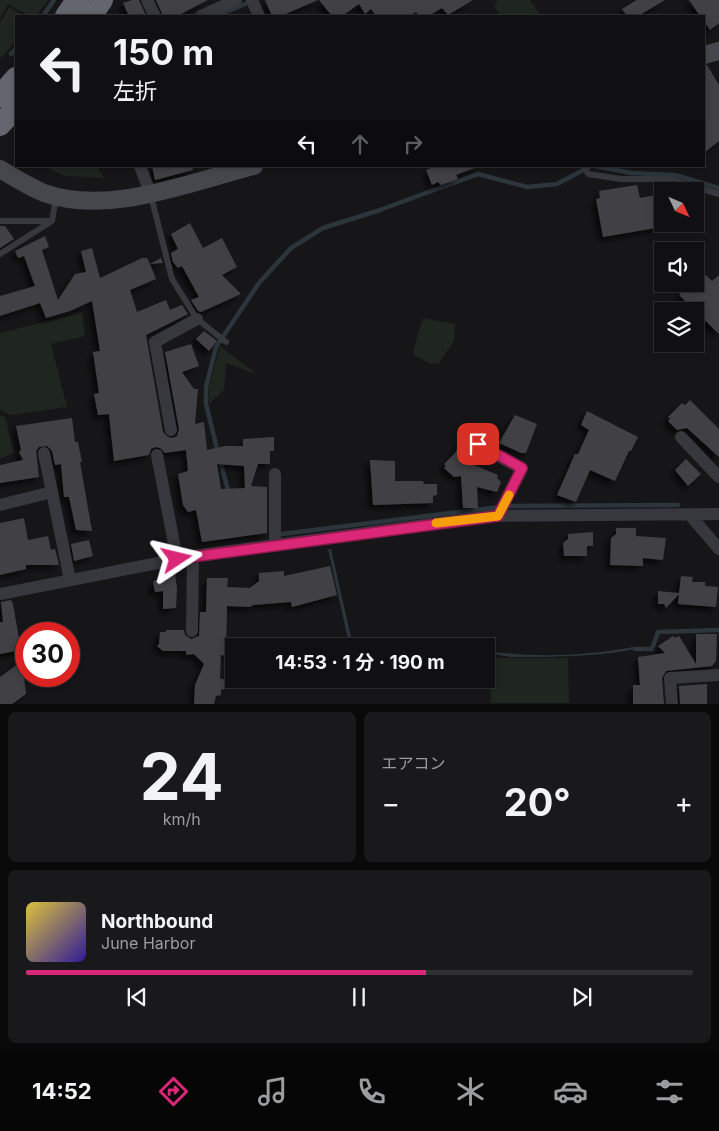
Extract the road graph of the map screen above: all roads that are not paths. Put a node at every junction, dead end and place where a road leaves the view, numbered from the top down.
1 (77, 0) edge
2 (102, 0) edge
3 (147, 0) edge
4 (236, 0) edge
5 (252, 0) edge
6 (215, 4) edge
7 (67, 15) edge
8 (92, 15) edge
9 (154, 15) edge
10 (202, 15) edge
11 (259, 15) edge
12 (719, 51) edge
13 (705, 55) edge
14 (15, 79) edge
15 (0, 96) edge
16 (15, 108) edge
17 (0, 125) edge
18 (140, 167) edge
19 (250, 167) edge
20 (584, 167) edge
21 (0, 169) edge
22 (719, 194) edge
23 (56, 195) junction
24 (151, 195) junction
25 (0, 221) edge
26 (52, 221) junction
27 (0, 254) edge
28 (197, 319) junction
29 (226, 342) dead end
30 (171, 430) dead end
31 (681, 436) dead end
32 (478, 444) dead end
33 (44, 453) dead end
34 (157, 456) dead end
35 (275, 474) dead end
36 (719, 476) edge
37 (52, 492) junction
38 (0, 505) edge
39 (719, 514) edge
40 (690, 515) junction
41 (498, 516) junction
42 (275, 545) junction
43 (719, 549) edge
44 (193, 556) junction
45 (177, 559) junction
46 (70, 580) junction
47 (0, 594) edge
48 (192, 631) dead end
49 (719, 675) edge
50 (672, 704) edge

1 - 7 highway
2 - 8 highway
3 - 9 street
4 - 6 street
5 - 11 street
6 - 10 street
12 - 13 street
14 - 15 highway
16 - 17 highway
18 - 24 street
19 - 24 street
20 - 22 lane
21 - 23 street
23 - 24 street
23 - 26 lane
24 - 28 lane
25 - 26 lane
26 - 27 lane
28 - 29 lane
28 - 30 street
31 - 36 street
32 - 41 street
33 - 37 street
34 - 45 street
35 - 42 street
37 - 38 street
37 - 46 street
39 - 40 street
40 - 41 street
40 - 43 street
41 - 42 street
42 - 44 street
44 - 45 street
44 - 48 street
45 - 46 street
46 - 47 street
49 - 50 street

